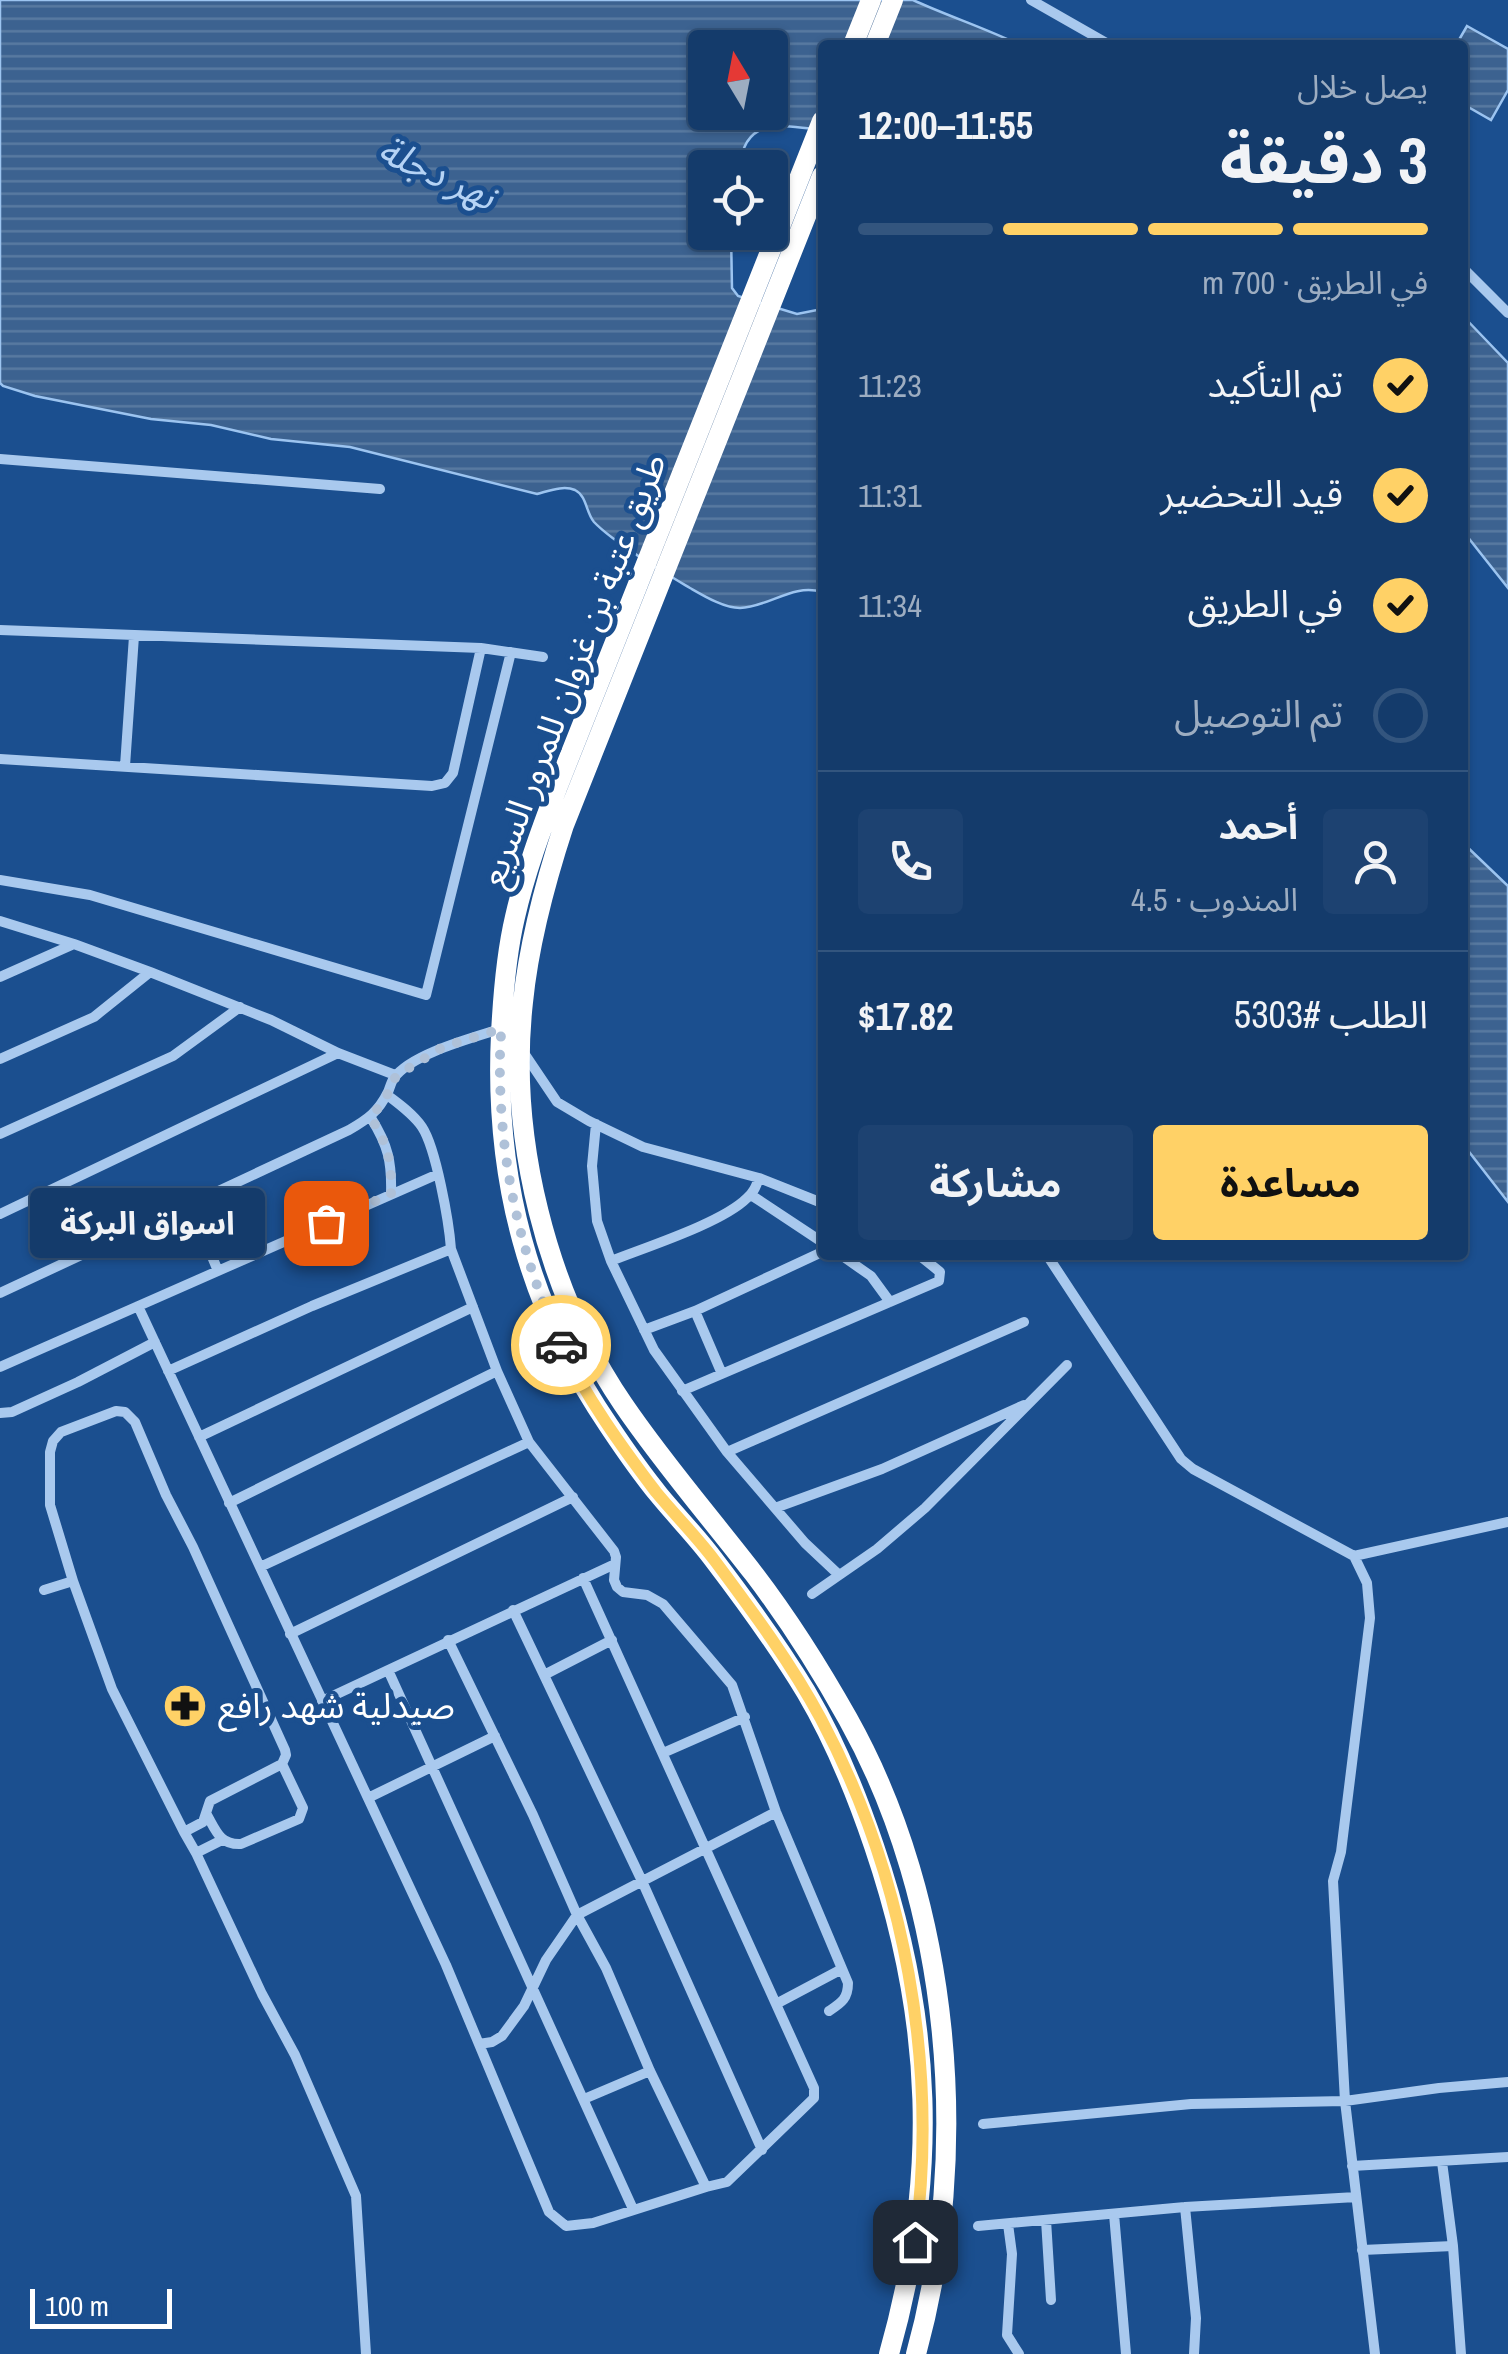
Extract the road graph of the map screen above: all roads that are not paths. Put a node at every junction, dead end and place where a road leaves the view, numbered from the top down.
1 (871, 0) edge
2 (893, 0) edge
3 (1031, 0) edge
4 (855, 40) edge
5 (877, 40) edge
6 (1101, 40) edge
7 (818, 131) edge
8 (818, 186) edge
9 (1468, 272) edge
10 (1508, 313) edge
11 (0, 459) edge
12 (380, 489) dead end
13 (0, 630) edge
14 (134, 636) junction
15 (480, 648) junction
16 (511, 652) junction
17 (543, 657) dead end
18 (0, 759) edge
19 (125, 766) junction
20 (0, 880) edge
21 (0, 921) edge
22 (74, 944) junction
23 (150, 972) junction
24 (0, 978) edge
25 (512, 1002) junction
26 (240, 1007) junction
27 (501, 1029) junction
28 (520, 1048) junction
29 (338, 1053) junction
30 (0, 1058) edge
31 (396, 1076) junction
32 (387, 1095) junction
33 (371, 1118) junction
34 (596, 1124) junction
35 (0, 1134) edge
36 (438, 1174) junction
37 (758, 1178) junction
38 (391, 1194) junction
39 (751, 1195) junction
40 (818, 1200) edge
41 (191, 1206) junction
42 (0, 1214) edge
43 (818, 1239) edge
44 (451, 1249) junction
45 (818, 1254) edge
46 (848, 1260) edge
47 (925, 1260) edge
48 (1050, 1260) edge
49 (611, 1261) junction
50 (218, 1271) junction
51 (0, 1293) edge
52 (890, 1302) junction
53 (138, 1306) junction
54 (472, 1307) junction
55 (695, 1311) junction
56 (1024, 1322) dead end
57 (644, 1330) junction
58 (154, 1342) junction
59 (1066, 1366) dead end
60 (0, 1367) edge
61 (168, 1371) junction
62 (498, 1371) junction
63 (722, 1374) junction
64 (682, 1391) junction
65 (1034, 1400) junction
66 (0, 1413) edge
67 (198, 1436) junction
68 (530, 1442) junction
69 (728, 1452) junction
70 (573, 1497) junction
71 (230, 1502) junction
72 (776, 1508) junction
73 (1508, 1522) edge
74 (1354, 1556) junction
75 (615, 1564) junction
76 (260, 1567) junction
77 (838, 1574) junction
78 (583, 1578) junction
79 (73, 1581) junction
80 (44, 1590) dead end
81 (812, 1594) dead end
82 (513, 1610) junction
83 (290, 1634) junction
84 (448, 1640) junction
85 (612, 1640) junction
86 (388, 1670) junction
87 (544, 1676) junction
88 (322, 1700) junction
89 (745, 1717) junction
90 (495, 1736) junction
91 (663, 1754) junction
92 (282, 1764) junction
93 (433, 1768) junction
94 (368, 1798) junction
95 (776, 1812) junction
96 (207, 1816) junction
97 (184, 1832) junction
98 (222, 1840) junction
99 (706, 1849) junction
100 (196, 1853) junction
101 (642, 1881) junction
102 (577, 1914) junction
103 (842, 1969) junction
104 (533, 1986) junction
105 (776, 2004) junction
106 (829, 2011) dead end
107 (480, 2044) junction
108 (650, 2071) junction
109 (1508, 2082) edge
110 (584, 2098) junction
111 (1345, 2101) junction
112 (983, 2124) dead end
113 (762, 2150) junction
114 (1508, 2157) edge
115 (1442, 2162) junction
116 (1352, 2166) junction
117 (706, 2187) junction
118 (1356, 2197) junction
119 (1186, 2208) junction
120 (633, 2209) junction
121 (1114, 2214) junction
122 (1046, 2220) junction
123 (1008, 2224) junction
124 (978, 2226) dead end
125 (1453, 2246) junction
126 (1362, 2250) junction
127 (1051, 2300) dead end
128 (366, 2354) edge
129 (889, 2354) edge
130 (916, 2354) edge
131 (1020, 2354) edge
132 (1126, 2354) edge
133 (1194, 2354) edge
134 (1375, 2354) edge
135 (1461, 2354) edge

1 - 4 highway
2 - 5 highway
3 - 6 street
7 - 25 highway, طريق عتبة بن غزوان للمرور السريع
8 - 25 highway, طريق عتبة بن غزوان للمرور السريع
9 - 10 street
11 - 12 street
13 - 14 street
14 - 15 street
14 - 19 street
15 - 16 street
15 - 19 street
16 - 17 street
16 - 20 street
18 - 19 street
21 - 22 street
22 - 23 street
22 - 24 street
23 - 26 street
23 - 30 street
25 - 27 highway, طريق عتبة بن غزوان للمرور السريع
25 - 28 highway, طريق عتبة بن غزوان للمرور السريع
26 - 29 street
26 - 35 street
27 - 31 street
27 - 129 highway, طريق عتبة بن غزوان للمرور السريع
28 - 34 street
28 - 130 highway, طريق عتبة بن غزوان للمرور السريع
29 - 31 street
29 - 42 street
31 - 32 street
32 - 33 street
32 - 36 street
33 - 38 street
33 - 41 street
34 - 37 street
34 - 49 street
36 - 38 street
36 - 44 street
37 - 39 street
37 - 40 street
38 - 50 street
39 - 43 street
39 - 49 street
41 - 50 street
41 - 51 street
44 - 54 street
44 - 61 street
45 - 55 street
46 - 52 street
47 - 52 street
48 - 74 street
49 - 57 street
50 - 53 street
52 - 63 street
53 - 58 street
53 - 60 street
54 - 62 street
54 - 67 street
55 - 57 street
55 - 63 street
56 - 69 street
57 - 64 street
58 - 61 street
58 - 66 street
59 - 65 street
61 - 67 street
62 - 68 street
62 - 71 street
63 - 64 street
64 - 69 street
65 - 72 street
65 - 77 street
67 - 71 street
68 - 70 street
68 - 76 street
69 - 72 street
70 - 75 street
70 - 83 street
71 - 76 street
72 - 77 street
73 - 74 street
74 - 111 street
75 - 78 street
75 - 89 street
76 - 83 street
77 - 81 street
78 - 82 street
78 - 85 street
79 - 80 street
79 - 92 street
79 - 97 street
82 - 84 street
82 - 87 street
83 - 88 street
84 - 86 street
84 - 90 street
85 - 87 street
85 - 91 street
86 - 88 street
86 - 93 street
87 - 101 street
88 - 94 street
89 - 91 street
89 - 95 street
90 - 93 street
90 - 102 street
91 - 99 street
92 - 96 street
92 - 98 street
93 - 94 street
93 - 104 street
94 - 107 street
95 - 99 street
95 - 103 street
96 - 97 street
96 - 98 street
97 - 100 street
98 - 100 street
99 - 101 street
99 - 105 street
100 - 128 street
101 - 102 street
101 - 113 street
102 - 104 street
102 - 108 street
103 - 105 street
103 - 106 street
104 - 107 street
104 - 110 street
105 - 113 street
107 - 120 street
108 - 110 street
108 - 117 street
109 - 111 street
110 - 120 street
111 - 112 street
111 - 116 street
113 - 117 street
114 - 115 street
115 - 116 street
115 - 125 street
116 - 118 street
117 - 120 street
118 - 119 street
118 - 126 street
119 - 121 street
119 - 133 street
121 - 122 street
121 - 132 street
122 - 123 street
122 - 127 street
123 - 124 street
123 - 131 street
125 - 126 street
125 - 135 street
126 - 134 street

